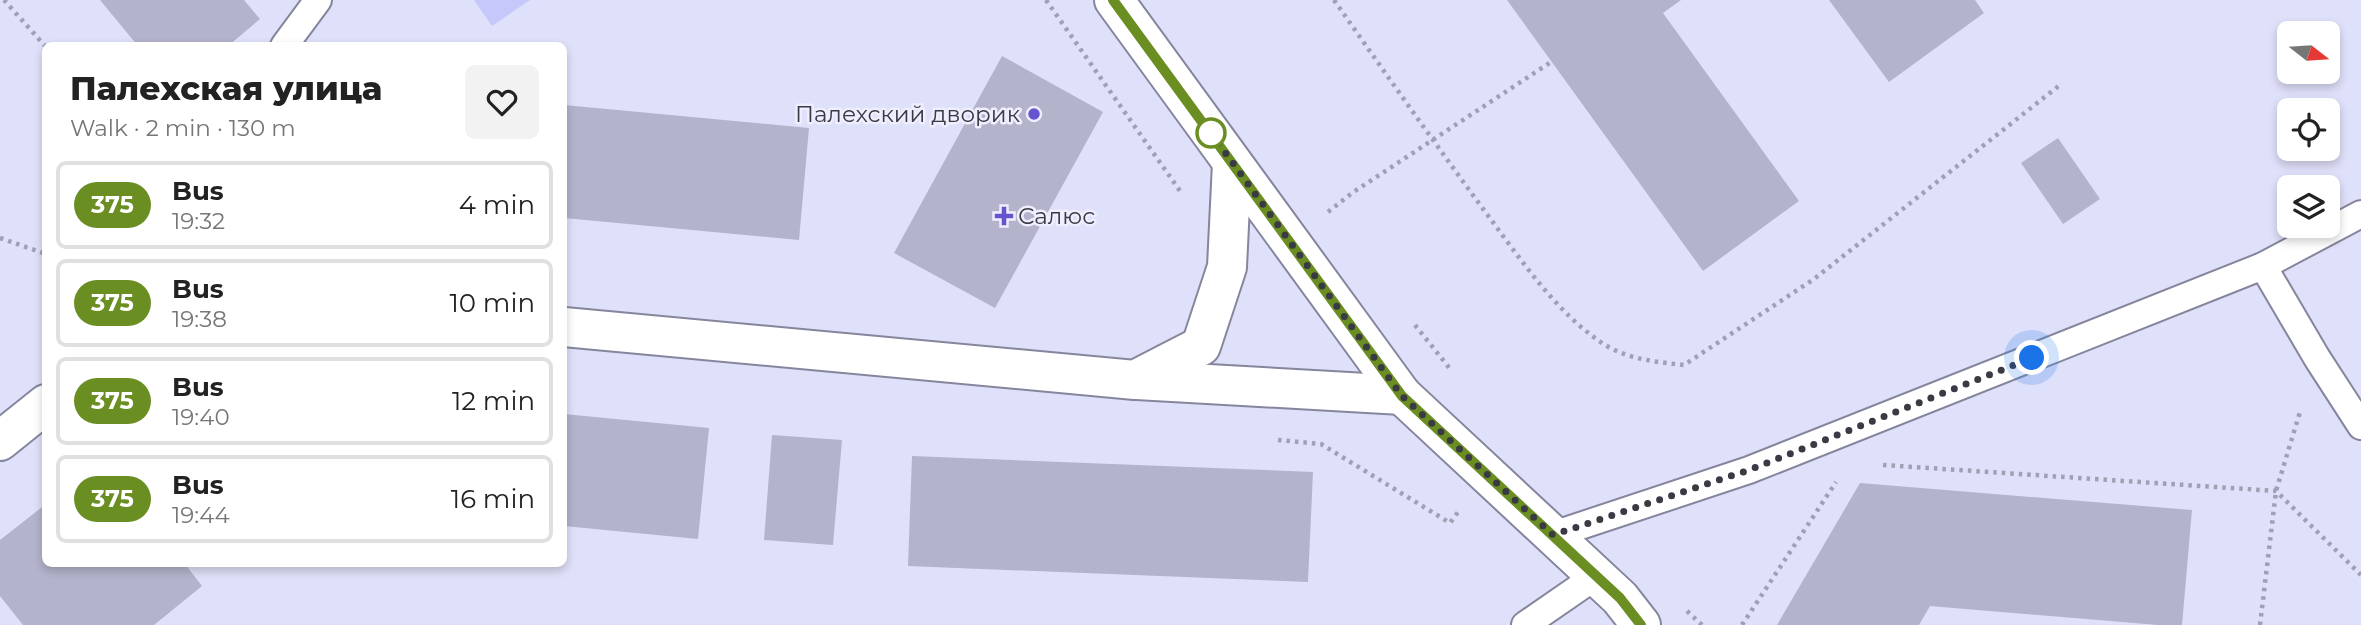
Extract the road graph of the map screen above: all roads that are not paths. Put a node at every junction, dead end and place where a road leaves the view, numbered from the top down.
1 (318, 0) edge
2 (1114, 0) edge
3 (287, 42) edge
4 (1232, 163) junction
5 (2361, 214) edge
6 (2263, 266) junction
7 (567, 327) edge
8 (1135, 380) junction
9 (1402, 396) junction
10 (42, 407) edge
11 (2361, 426) edge
12 (0, 441) edge
13 (1553, 535) junction
14 (1596, 576) junction
15 (1525, 625) edge
16 (1640, 625) edge

1 - 3 lane
2 - 4 street
4 - 8 street
4 - 9 street
5 - 6 lane
6 - 11 lane
6 - 13 lane
7 - 8 street
8 - 9 street
9 - 13 street
10 - 12 street
13 - 14 street
14 - 15 lane
14 - 16 street

